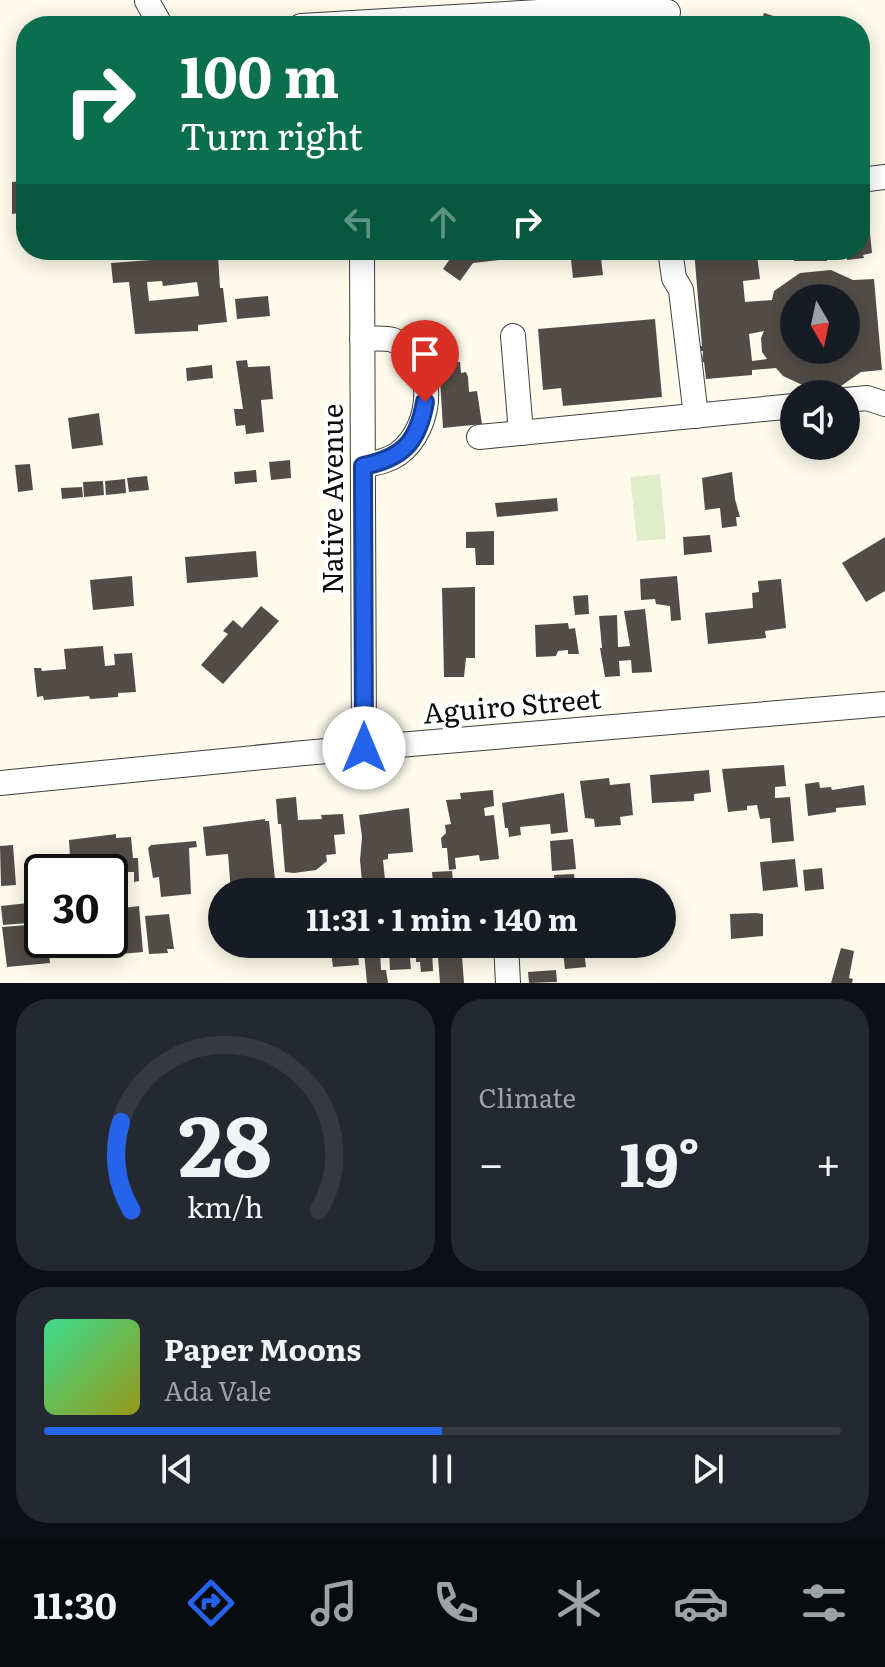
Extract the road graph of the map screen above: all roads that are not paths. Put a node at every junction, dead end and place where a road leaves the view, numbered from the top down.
1 (664, 8) edge
2 (360, 16) edge
3 (362, 260) edge
4 (671, 260) edge
5 (513, 336) dead end
6 (362, 339) junction
7 (860, 399) edge
8 (885, 404) edge
9 (780, 407) edge
10 (696, 416) junction
11 (521, 433) junction
12 (479, 437) dead end
13 (363, 466) junction
14 (885, 704) edge
15 (364, 748) junction
16 (0, 783) edge
17 (507, 958) edge
18 (508, 983) edge

1 - 2 street
3 - 6 street, Native Avenue
4 - 10 street
5 - 11 street
6 - 13 street, Native Avenue
6 - 13 street
7 - 8 street
9 - 10 street
10 - 11 street
11 - 12 street
13 - 15 street, Native Avenue
14 - 15 street, Aguiro Street
15 - 16 street, Aguiro Street
17 - 18 street

